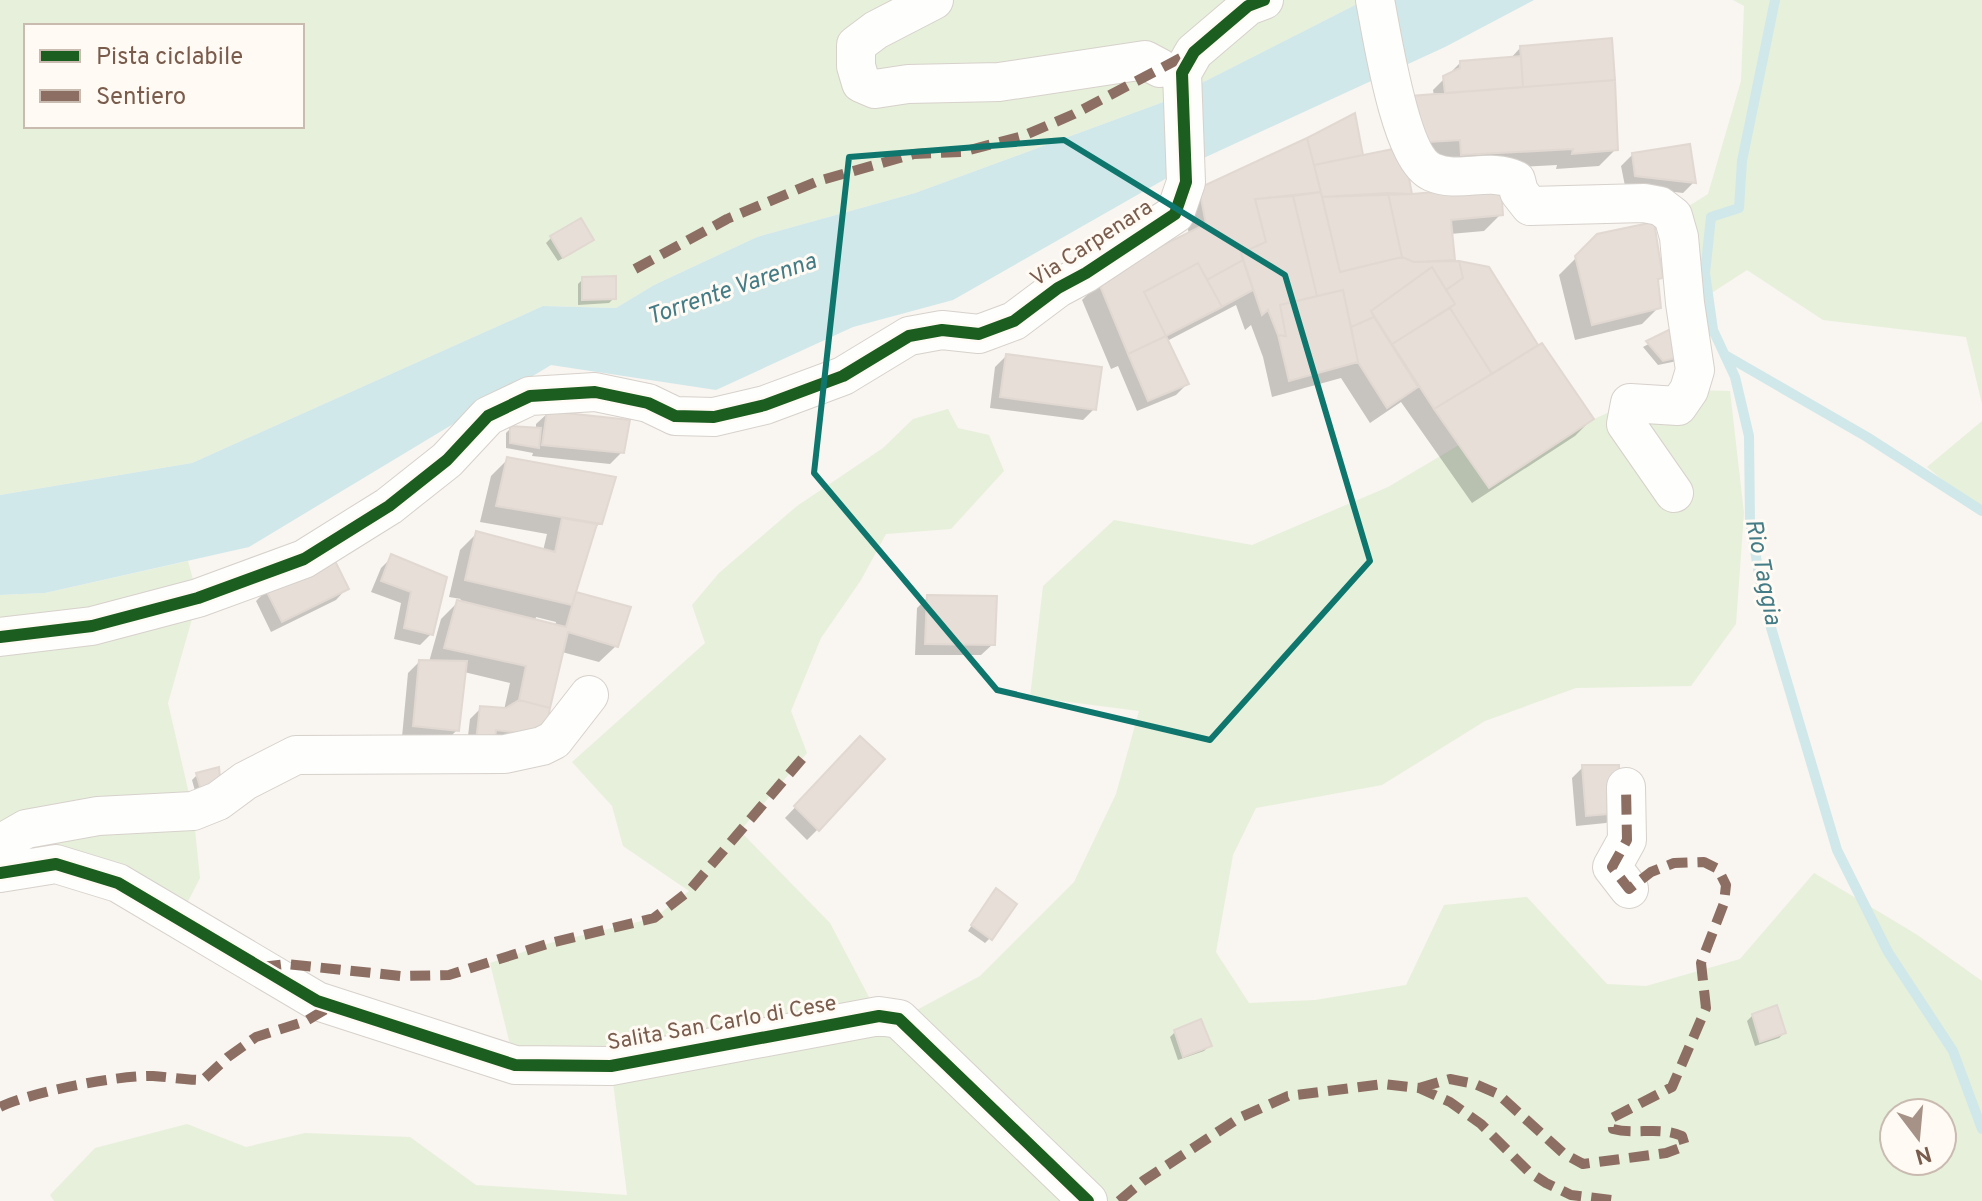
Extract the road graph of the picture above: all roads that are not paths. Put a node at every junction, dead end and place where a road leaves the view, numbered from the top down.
1 (934, 0) edge
2 (1264, 0) edge
3 (1375, 0) edge
4 (1171, 74) junction
5 (1674, 493) dead end
6 (0, 637) edge
7 (589, 695) dead end
8 (1626, 787) dead end
9 (0, 844) edge
10 (0, 873) edge
11 (1629, 889) dead end
12 (1088, 1201) edge

1 - 4 street
2 - 4 street
3 - 5 street
4 - 6 street, Via Carpenara
7 - 9 street
8 - 11 street
10 - 12 street, Salita San Carlo di Cese

